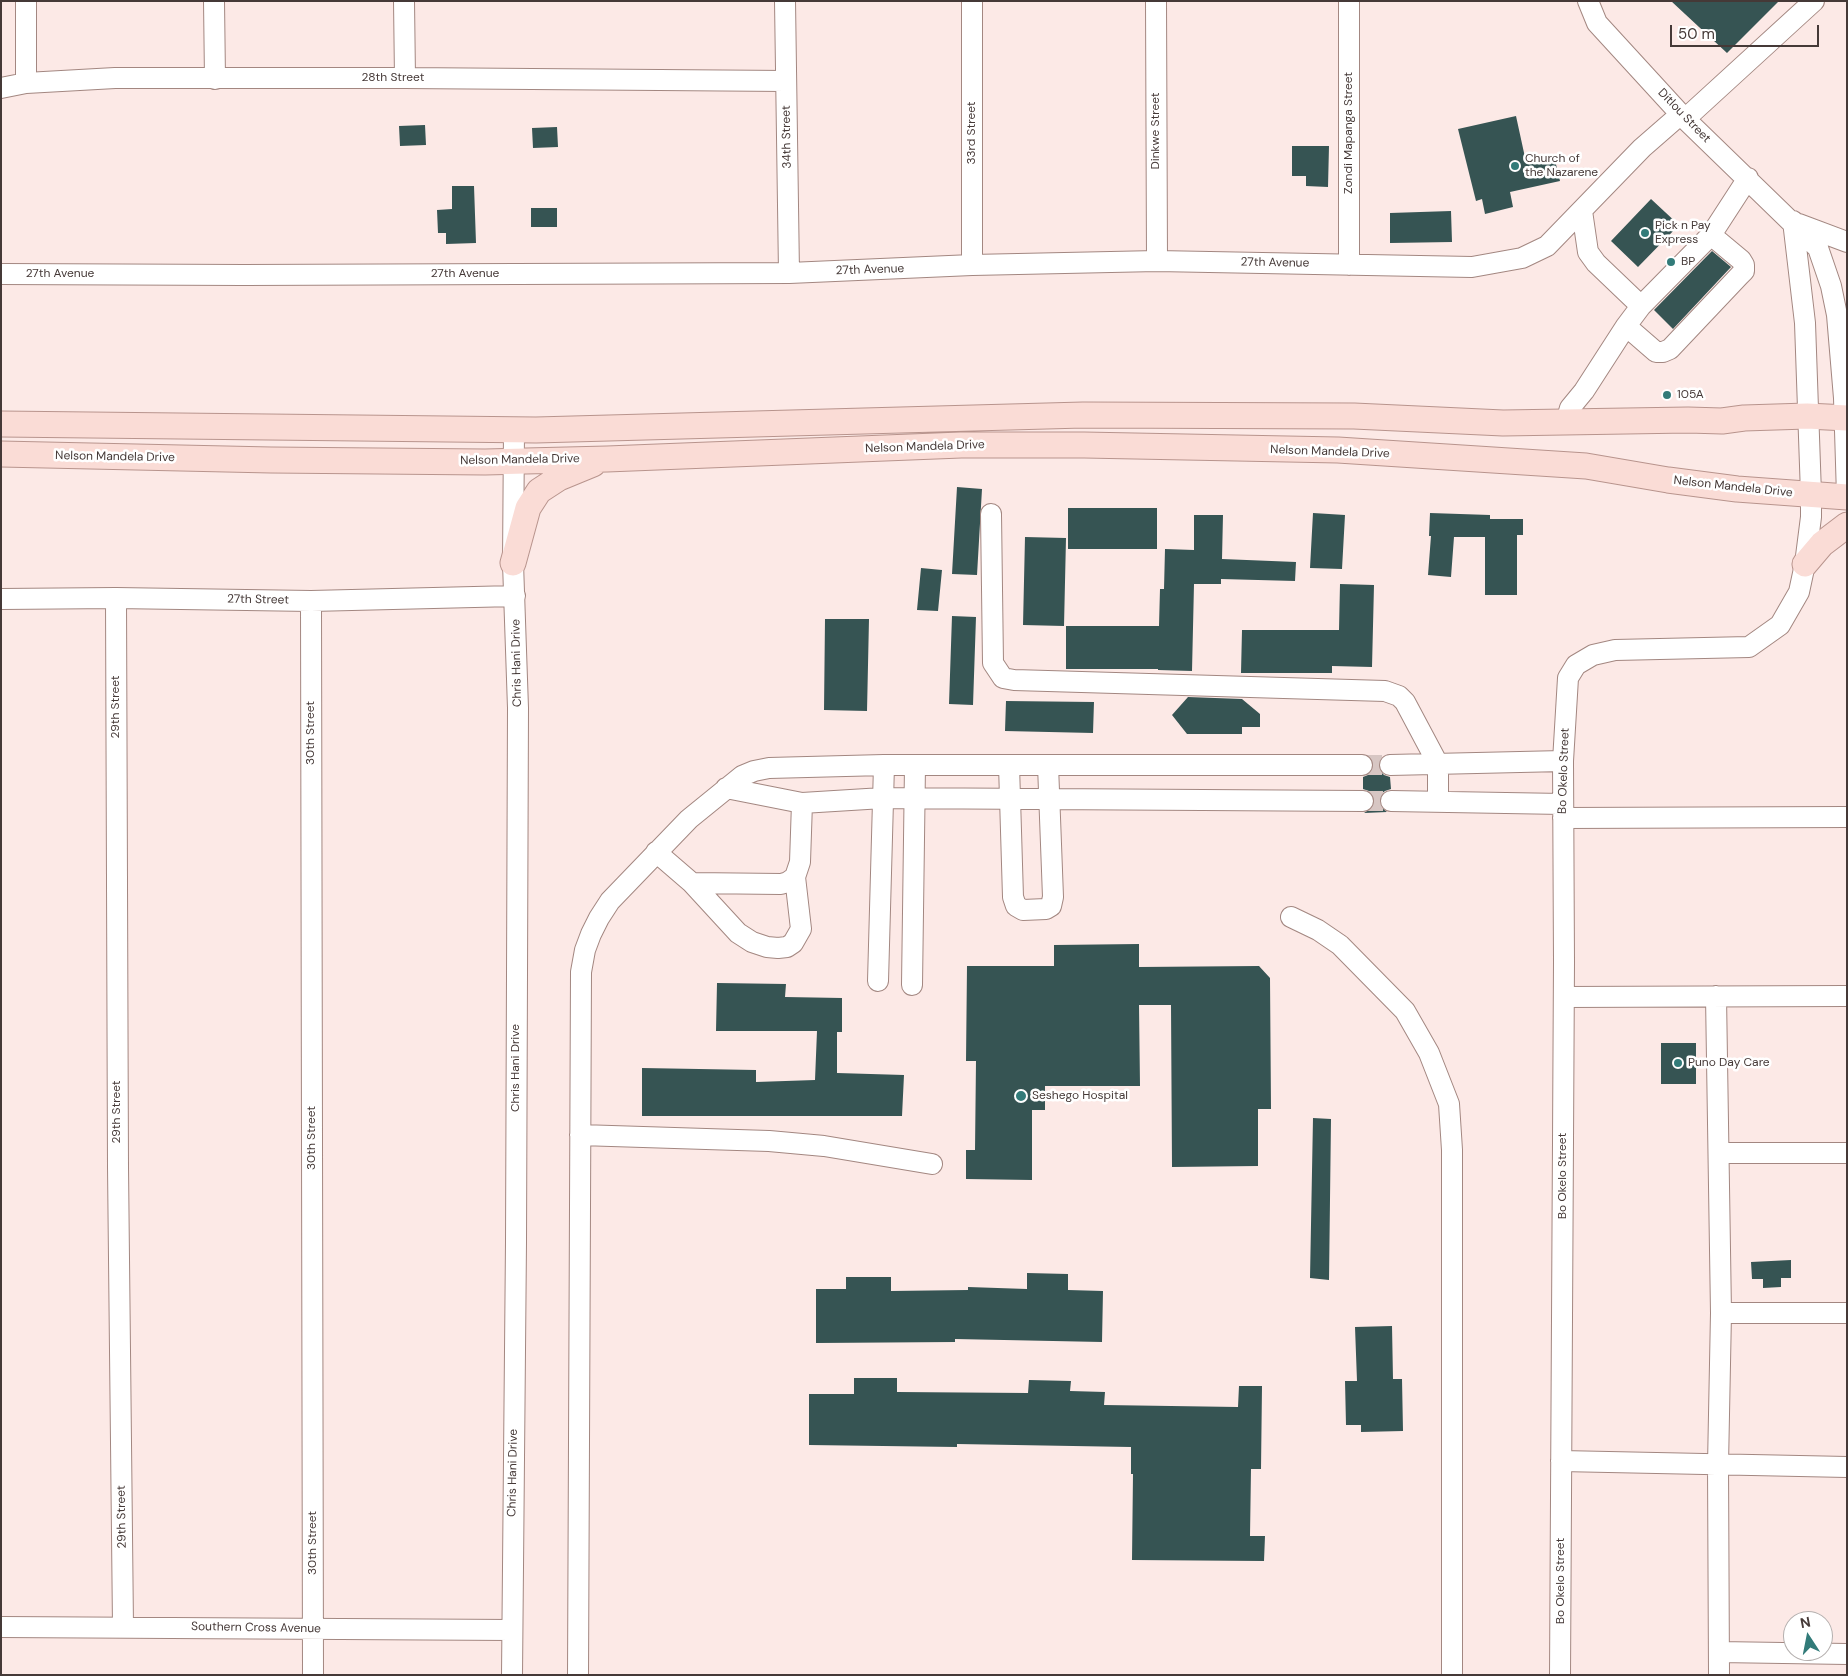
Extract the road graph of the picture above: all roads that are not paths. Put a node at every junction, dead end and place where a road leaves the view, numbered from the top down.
1 (26, 1) edge
2 (214, 1) edge
3 (404, 1) edge
4 (785, 1) edge
5 (972, 1) edge
6 (1156, 1) edge
7 (1349, 1) edge
8 (1588, 1) edge
9 (1814, 1) edge
10 (405, 78) junction
11 (214, 79) junction
12 (786, 81) junction
13 (26, 83) junction
14 (1, 88) edge
15 (1683, 116) junction
16 (1748, 178) junction
17 (1582, 211) junction
18 (1793, 221) junction
19 (1711, 235) junction
20 (1847, 242) edge
21 (1157, 261) junction
22 (972, 265) junction
23 (1349, 265) junction
24 (788, 273) junction
25 (1, 274) edge
26 (1847, 287) edge
27 (1641, 306) junction
28 (1836, 306) junction
29 (1626, 326) junction
30 (1807, 416) junction
31 (1845, 418) edge
32 (1566, 422) junction
33 (1, 424) edge
34 (514, 430) junction
35 (1, 454) edge
36 (607, 459) junction
37 (514, 461) junction
38 (1811, 494) junction
39 (1847, 496) edge
40 (991, 514) dead end
41 (1847, 526) edge
42 (513, 563) junction
43 (1805, 564) junction
44 (515, 596) junction
45 (116, 598) junction
46 (1, 599) edge
47 (312, 601) junction
48 (1562, 761) junction
49 (1438, 764) junction
50 (1009, 765) junction
51 (1048, 765) junction
52 (1362, 765) tunnel mouth
53 (1390, 765) tunnel mouth
54 (884, 766) junction
55 (915, 766) junction
56 (726, 788) junction
57 (883, 798) junction
58 (915, 798) junction
59 (1010, 798) junction
60 (1049, 799) junction
61 (1363, 801) tunnel mouth
62 (1391, 801) tunnel mouth
63 (1438, 802) junction
64 (802, 803) junction
65 (1563, 811) junction
66 (1847, 817) edge
67 (656, 852) junction
68 (795, 877) junction
69 (692, 883) junction
70 (1291, 918) dead end
71 (878, 981) dead end
72 (912, 985) dead end
73 (1716, 996) junction
74 (1847, 996) edge
75 (1564, 997) junction
76 (580, 1135) junction
77 (1720, 1153) junction
78 (1847, 1153) edge
79 (932, 1164) dead end
80 (1722, 1313) junction
81 (1847, 1313) edge
82 (1561, 1461) junction
83 (1718, 1465) junction
84 (1847, 1467) edge
85 (123, 1626) junction
86 (1, 1627) edge
87 (313, 1629) junction
88 (512, 1630) junction
89 (1719, 1652) junction
90 (1847, 1654) edge
91 (313, 1675) edge
92 (512, 1675) edge
93 (578, 1675) edge
94 (1452, 1675) edge
95 (1560, 1675) edge
96 (1719, 1675) edge

1 - 13 street
2 - 11 street
3 - 10 street
4 - 12 street, 34th Street
5 - 22 street, 33rd Street
6 - 21 street, Dinkwe Street
7 - 23 street, Zondi Mapanga Street
8 - 15 street, Ditlou Street
9 - 15 street, 27th Avenue
10 - 11 street, 28th Street
10 - 12 street, 28th Street
11 - 13 street, 28th Street
12 - 24 street, 34th Street
13 - 14 street, 28th Street
15 - 16 street, Ditlou Street
15 - 17 street, 27th Avenue
16 - 18 street, Ditlou Street
16 - 19 street
17 - 23 street, 27th Avenue
17 - 27 street
18 - 20 street
18 - 28 street, Ditlou Street
18 - 30 street
19 - 27 street
19 - 29 street
21 - 22 street, 27th Avenue
21 - 23 street, 27th Avenue
22 - 24 street, 27th Avenue
24 - 25 street, 27th Avenue
26 - 28 street
27 - 29 street
28 - 31 street, Ditlou Street
29 - 32 street
30 - 31 main road
30 - 32 main road
30 - 38 street
31 - 39 street, Ditlou Street
32 - 34 main road
33 - 34 main road
34 - 37 street, Chris Hani Drive
35 - 37 main road, Nelson Mandela Drive
36 - 37 main road, Nelson Mandela Drive
36 - 38 main road, Nelson Mandela Drive
36 - 42 main road
37 - 42 street, Chris Hani Drive
38 - 39 main road, Nelson Mandela Drive
38 - 43 street
40 - 49 street
41 - 43 main road
42 - 44 street, Chris Hani Drive
43 - 48 street, Bo Okelo Street
44 - 47 street, 27th Street
44 - 88 street, Chris Hani Drive
45 - 46 street, 27th Street
45 - 47 street, 27th Street
45 - 85 street, 29th Street
47 - 87 street, 30th Street
48 - 49 street
48 - 65 street, Bo Okelo Street
49 - 53 street
49 - 63 street
50 - 51 street
50 - 55 street
50 - 59 street
51 - 52 street
51 - 60 street
54 - 55 street
54 - 56 street
54 - 57 street
55 - 58 street
56 - 64 street
56 - 67 street
57 - 58 street
57 - 64 street
57 - 71 street
58 - 59 street
58 - 72 street
59 - 60 street
59 - 60 street
60 - 61 street
62 - 63 street
63 - 65 street
64 - 68 street
65 - 66 street
65 - 75 street, Bo Okelo Street
67 - 69 street
67 - 76 street
68 - 69 street
68 - 69 street
70 - 94 street
73 - 74 street
73 - 75 street
73 - 77 street
75 - 82 street, Bo Okelo Street
76 - 79 street
76 - 93 street
77 - 78 street
77 - 80 street
80 - 81 street
80 - 83 street
82 - 83 street
82 - 95 street, Bo Okelo Street
83 - 84 street
83 - 89 street
85 - 86 street, Southern Cross Avenue
85 - 87 street, Southern Cross Avenue
87 - 88 street, Southern Cross Avenue
87 - 91 street, 30th Street
88 - 92 street, Chris Hani Drive
89 - 90 street
89 - 96 street

